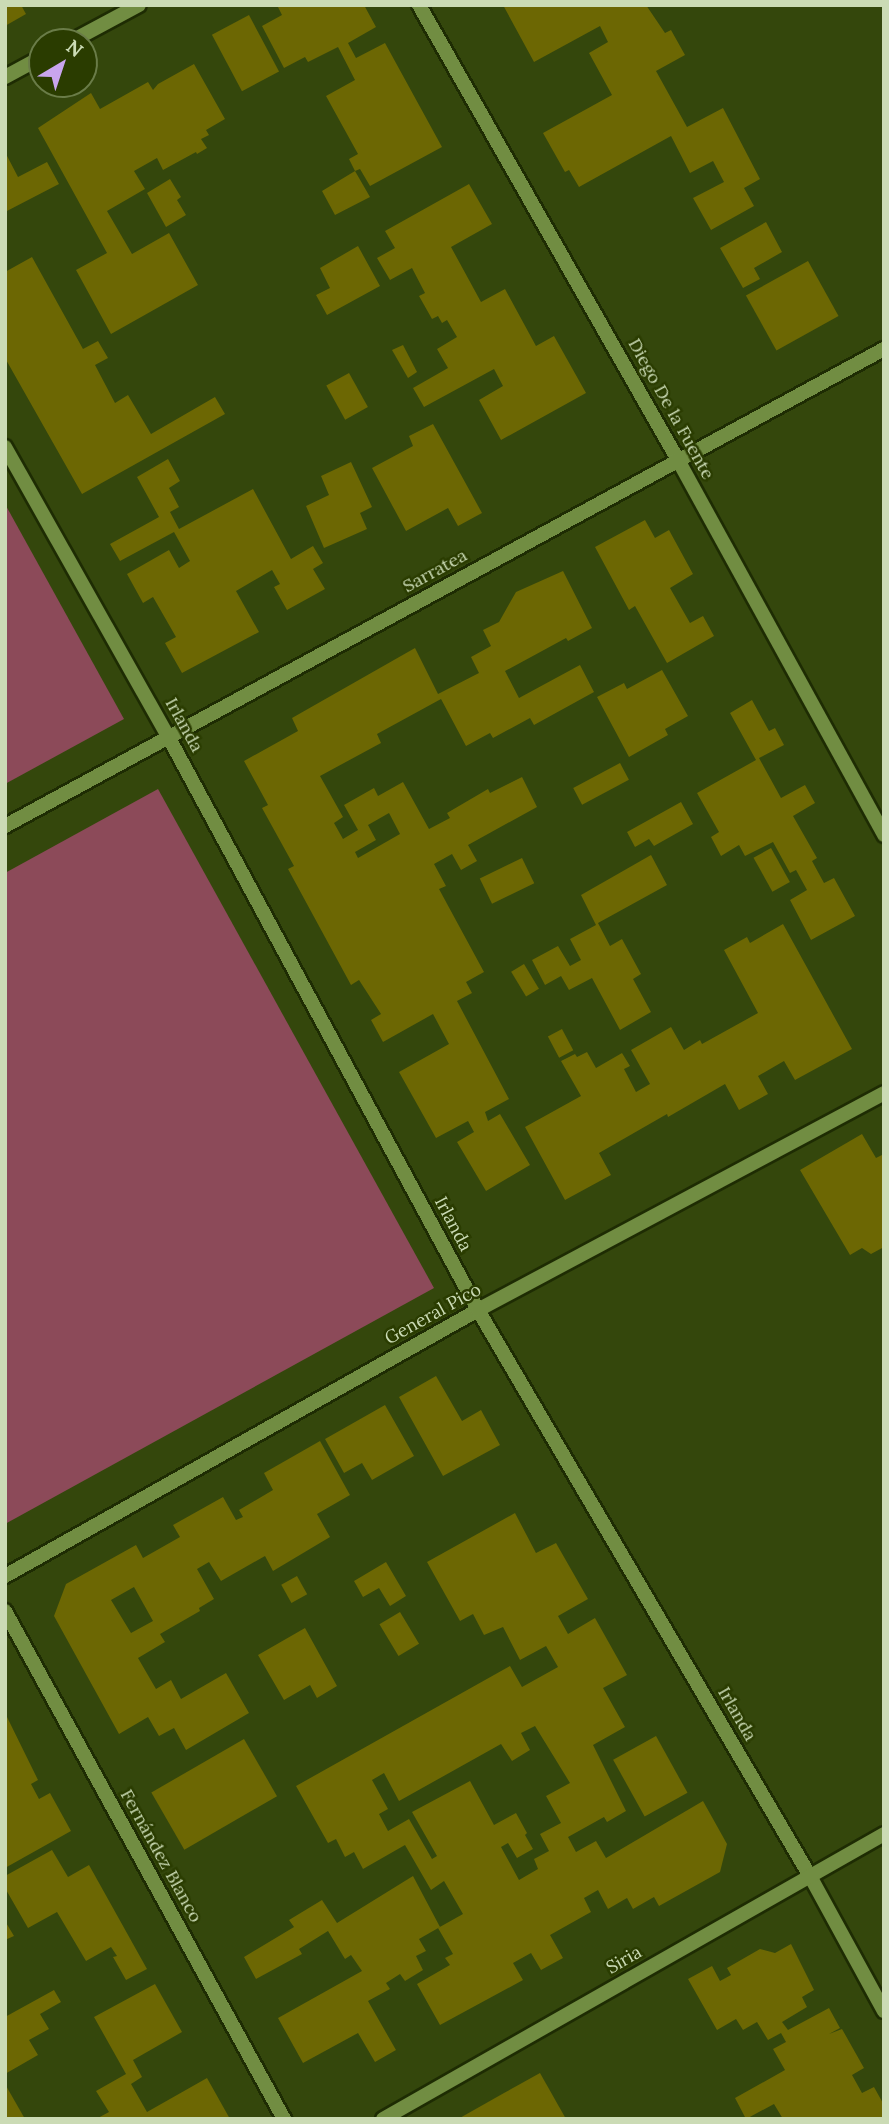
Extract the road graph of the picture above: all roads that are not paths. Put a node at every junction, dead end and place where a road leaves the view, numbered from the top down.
1 (139, 5) edge
2 (419, 5) edge
3 (96, 28) edge
4 (28, 65) edge
5 (5, 77) edge
6 (884, 349) edge
7 (5, 447) edge
8 (678, 460) junction
9 (169, 738) junction
10 (5, 826) edge
11 (884, 835) edge
12 (884, 1093) edge
13 (478, 1310) junction
14 (5, 1576) edge
15 (5, 1611) edge
16 (884, 1834) edge
17 (810, 1876) junction
18 (884, 2011) edge
19 (284, 2119) edge
20 (383, 2119) edge

1 - 3 street
2 - 8 street, Diego De la Fuente
4 - 5 street
6 - 8 street, Sarratea
7 - 9 street, Irlanda
8 - 9 street, Sarratea
8 - 11 street, Diego De la Fuente
9 - 10 street, Sarratea
9 - 13 street, Irlanda
12 - 13 street, General Pico
13 - 14 street, General Pico
13 - 17 street, Irlanda
15 - 19 street, Fernández Blanco
16 - 17 street, Siria
17 - 18 street, Irlanda
17 - 20 street, Siria

